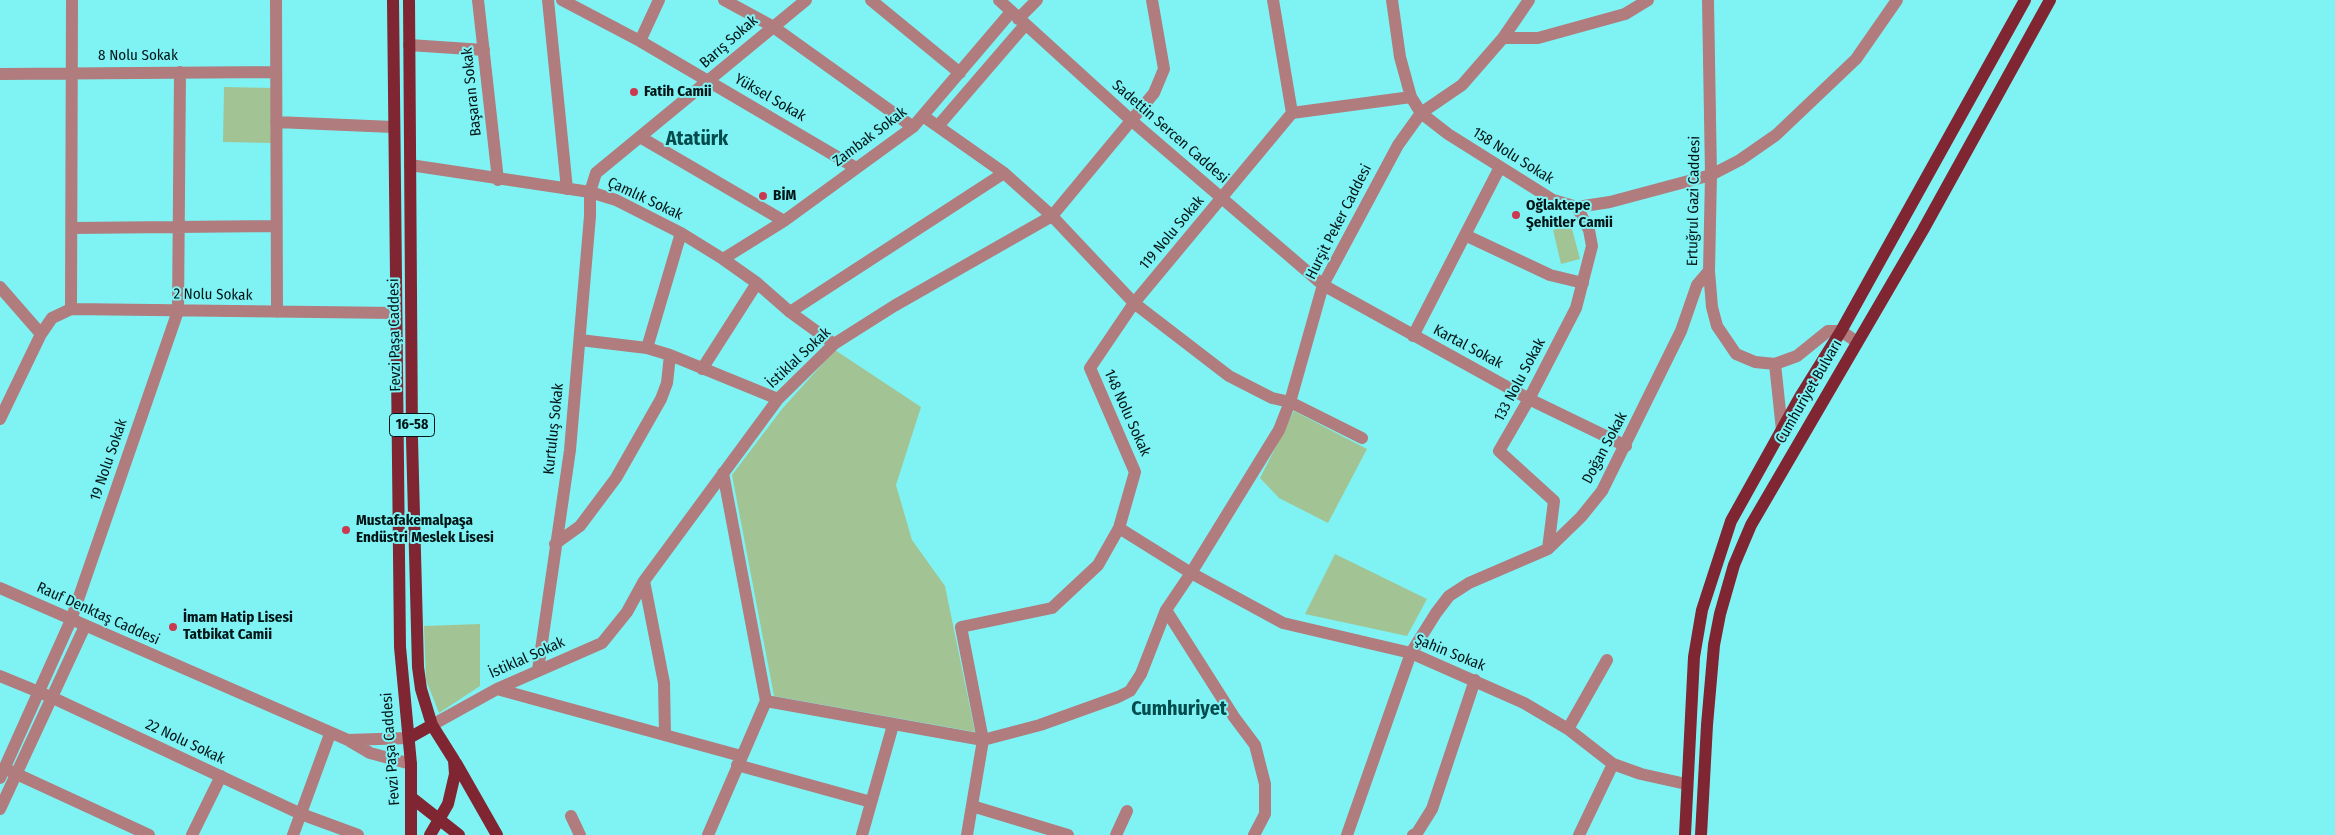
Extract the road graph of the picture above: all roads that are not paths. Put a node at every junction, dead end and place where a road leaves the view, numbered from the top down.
1 (72, 0) edge
2 (276, 0) edge
3 (393, 0) edge
4 (409, 0) edge
5 (478, 0) edge
6 (548, 0) edge
7 (562, 0) edge
8 (659, 0) edge
9 (724, 0) edge
10 (806, 0) edge
11 (871, 0) edge
12 (999, 0) edge
13 (1037, 0) edge
14 (1152, 0) edge
15 (1273, 0) edge
16 (1392, 0) edge
17 (1529, 0) edge
18 (1648, 0) edge
19 (1708, 0) edge
20 (1897, 0) edge
21 (2025, 0) edge
22 (2050, 0) edge
23 (1018, 19) junction
24 (772, 26) junction
25 (1503, 38) junction
26 (640, 41) junction
27 (409, 45) junction
28 (484, 50) junction
29 (180, 72) junction
30 (276, 72) junction
31 (72, 73) junction
32 (960, 73) junction
33 (0, 74) edge
34 (709, 81) junction
35 (1411, 97) junction
36 (1292, 113) junction
37 (1421, 113) junction
38 (923, 116) junction
39 (1132, 121) junction
40 (276, 122) junction
41 (938, 126) junction
42 (394, 127) junction
43 (913, 127) junction
44 (640, 137) junction
45 (410, 165) junction
46 (1500, 167) junction
47 (856, 168) junction
48 (1004, 173) junction
49 (1711, 175) junction
50 (498, 180) junction
51 (567, 189) junction
52 (590, 192) junction
53 (1222, 198) junction
54 (1577, 207) junction
55 (1052, 216) junction
56 (784, 221) junction
57 (276, 226) junction
58 (178, 227) junction
59 (72, 228) junction
60 (681, 234) junction
61 (1465, 235) junction
62 (723, 259) junction
63 (1709, 271) junction
64 (757, 283) junction
65 (1584, 283) junction
66 (1323, 285) junction
67 (0, 287) edge
68 (1134, 303) junction
69 (71, 309) junction
70 (178, 311) junction
71 (277, 312) junction
72 (790, 312) junction
73 (396, 313) junction
74 (1841, 331) junction
75 (40, 334) junction
76 (1413, 336) junction
77 (580, 340) junction
78 (1857, 342) junction
79 (834, 344) junction
80 (647, 348) junction
81 (670, 355) junction
82 (1775, 364) junction
83 (702, 369) junction
84 (778, 399) junction
85 (1529, 399) junction
86 (1290, 402) junction
87 (1, 414) edge
88 (1782, 430) junction
89 (1362, 438) dead end
90 (1626, 446) junction
91 (723, 473) junction
92 (1119, 528) junction
93 (555, 544) junction
94 (1548, 549) junction
95 (1191, 573) junction
96 (644, 580) junction
97 (0, 588) edge
98 (1166, 610) junction
99 (71, 620) junction
100 (85, 626) junction
101 (1411, 653) junction
102 (1607, 660) dead end
103 (538, 670) junction
104 (0, 676) edge
105 (1475, 680) junction
106 (497, 689) junction
107 (46, 695) junction
108 (766, 701) junction
109 (432, 725) junction
110 (893, 725) junction
111 (1568, 729) junction
112 (330, 734) junction
113 (665, 735) junction
114 (409, 738) junction
115 (348, 740) junction
116 (983, 740) junction
117 (454, 760) junction
118 (739, 760) junction
119 (411, 764) junction
120 (1614, 764) junction
121 (5, 772) edge
122 (221, 776) junction
123 (1686, 784) junction
124 (412, 798) junction
125 (871, 802) junction
126 (972, 806) junction
127 (0, 809) edge
128 (1127, 812) dead end
129 (301, 814) junction
130 (571, 816) dead end
131 (440, 819) junction
132 (148, 835) edge
133 (192, 835) edge
134 (293, 835) edge
135 (358, 835) edge
136 (411, 835) edge
137 (430, 835) edge
138 (459, 835) edge
139 (497, 835) edge
140 (580, 835) edge
141 (708, 835) edge
142 (862, 835) edge
143 (966, 835) edge
144 (1068, 835) edge
145 (1116, 835) edge
146 (1254, 835) edge
147 (1347, 835) edge
148 (1413, 835) edge
149 (1579, 835) edge
150 (1685, 835) edge
151 (1701, 835) edge

1 - 31 street
2 - 30 street
3 - 42 main road, Fevzi Paşa Caddesi / 16-58
4 - 27 main road, Fevzi Paşa Caddesi / 16-58
5 - 28 street, Başaran Sokak
6 - 51 street
7 - 26 street, Yüksel Sokak
8 - 26 street
9 - 24 street
10 - 24 street, Barış Sokak
11 - 32 street
12 - 23 street, Sadettin Sercen Caddesi
13 - 23 street
14 - 39 street
15 - 36 street
16 - 35 street
17 - 25 street, Hurşit Peker Caddesi
18 - 25 street
19 - 49 street, Ertuğrul Gazi Caddesi
20 - 49 street, 158 Nolu Sokak
21 - 74 main road, Cumhuriyet Bulvarı
22 - 78 main road, Cumhuriyet Bulvarı
23 - 32 street, Zambak Sokak
23 - 39 street, Sadettin Sercen Caddesi
23 - 41 street
24 - 34 street, Barış Sokak
24 - 43 street
25 - 37 street, Hurşit Peker Caddesi
26 - 34 street, Yüksel Sokak
27 - 28 street
27 - 45 main road, Fevzi Paşa Caddesi / 16-58
28 - 50 street, Başaran Sokak
29 - 30 street, 8 Nolu Sokak
29 - 31 street, 8 Nolu Sokak
29 - 58 street, 19 Nolu Sokak
30 - 40 street
31 - 33 street, 8 Nolu Sokak
31 - 59 street
32 - 38 street, Zambak Sokak
34 - 44 street, Barış Sokak
34 - 47 street, Yüksel Sokak
35 - 36 street
35 - 37 street
36 - 53 street, 119 Nolu Sokak
37 - 46 street, 158 Nolu Sokak
37 - 66 street, Hurşit Peker Caddesi
38 - 41 street
38 - 43 street, Zambak Sokak
39 - 53 street, Sadettin Sercen Caddesi
39 - 55 street
40 - 42 street
40 - 57 street
41 - 48 street
42 - 73 main road, Fevzi Paşa Caddesi / 16-58
43 - 47 street, Zambak Sokak
44 - 52 street, Barış Sokak
44 - 56 street
45 - 50 street, Çamlık Sokak
45 - 109 main road, Fevzi Paşa Caddesi / 16-58
46 - 54 street, 158 Nolu Sokak
46 - 61 street
47 - 56 street, Zambak Sokak
48 - 55 street
48 - 72 street
49 - 54 street, 158 Nolu Sokak
49 - 63 street, Ertuğrul Gazi Caddesi
50 - 51 street, Çamlık Sokak
51 - 52 street, Çamlık Sokak
52 - 60 street, Çamlık Sokak
52 - 77 street, Kurtuluş Sokak
53 - 66 street, Sadettin Sercen Caddesi
53 - 68 street, 119 Nolu Sokak
54 - 65 street, 133 Nolu Sokak
55 - 68 street
55 - 79 street, İstiklal Sokak
56 - 62 street, Zambak Sokak
57 - 58 street
57 - 71 street
58 - 59 street
58 - 70 street, 19 Nolu Sokak
59 - 69 street
60 - 62 street, Çamlık Sokak
60 - 80 street
61 - 65 street
61 - 76 street
62 - 64 street, Çamlık Sokak
63 - 82 street, Ertuğrul Gazi Caddesi
63 - 90 street, Doğan Sokak
64 - 72 street, Çamlık Sokak
64 - 83 street
65 - 85 street, 133 Nolu Sokak
66 - 76 street, Kartal Sokak
66 - 86 street, Hurşit Peker Caddesi
67 - 75 street
68 - 86 street
68 - 92 street, 148 Nolu Sokak
69 - 70 street, 2 Nolu Sokak
69 - 75 street
70 - 71 street, 2 Nolu Sokak
70 - 99 street, 19 Nolu Sokak
71 - 73 street, 2 Nolu Sokak
72 - 79 street, Çamlık Sokak
73 - 114 main road, Fevzi Paşa Caddesi / 16-58
74 - 78 street
74 - 82 street
74 - 88 main road, Cumhuriyet Bulvarı
75 - 87 street
76 - 85 street, Kartal Sokak
77 - 80 street
77 - 93 street, Kurtuluş Sokak
78 - 151 main road, Cumhuriyet Bulvarı
79 - 84 street, İstiklal Sokak
80 - 81 street
81 - 83 street
81 - 93 street
82 - 88 street
83 - 84 street
84 - 91 street, İstiklal Sokak
85 - 90 street, Kartal Sokak
85 - 94 street, 133 Nolu Sokak
86 - 89 street
86 - 95 street, Hurşit Peker Caddesi
88 - 123 main road, Cumhuriyet Bulvarı
90 - 94 street, Doğan Sokak
91 - 96 street, İstiklal Sokak
91 - 108 street
92 - 95 street, Şahin Sokak
92 - 116 street, 148 Nolu Sokak
93 - 103 street, Kurtuluş Sokak
94 - 101 street, Doğan Sokak
95 - 98 street, Hurşit Peker Caddesi
95 - 101 street, Şahin Sokak
96 - 103 street, İstiklal Sokak
96 - 113 street
97 - 99 street, Rauf Denktaş Caddesi
98 - 116 street, Hurşit Peker Caddesi
98 - 146 street
99 - 100 street, Rauf Denktaş Caddesi
99 - 107 street, 19 Nolu Sokak
100 - 107 street
100 - 112 street, Rauf Denktaş Caddesi
101 - 105 street, Şahin Sokak
101 - 147 street, Doğan Sokak
102 - 111 street
103 - 106 street, İstiklal Sokak
104 - 107 street, 22 Nolu Sokak
105 - 111 street, Şahin Sokak
105 - 148 street
106 - 109 street, İstiklal Sokak
106 - 113 street
107 - 121 street
107 - 122 street, 22 Nolu Sokak
108 - 110 street
108 - 118 street
109 - 114 main road
109 - 117 main road, Fevzi Paşa Caddesi / 16-58
110 - 116 street
110 - 125 street
111 - 120 street, Şahin Sokak
112 - 115 street, Rauf Denktaş Caddesi
112 - 129 street
113 - 118 street
114 - 115 street
114 - 119 main road, Fevzi Paşa Caddesi / 16-58
115 - 119 street
116 - 126 street
117 - 131 main road
117 - 139 main road, Fevzi Paşa Caddesi
118 - 125 street
118 - 141 street
119 - 124 main road, Fevzi Paşa Caddesi / 16-58
120 - 123 street, Şahin Sokak
120 - 149 street
121 - 127 street
121 - 132 street
122 - 129 street, 22 Nolu Sokak
122 - 133 street
123 - 150 main road, Cumhuriyet Bulvarı
124 - 131 main road
124 - 136 main road, Fevzi Paşa Caddesi / 16-58
125 - 142 street
126 - 143 street
126 - 144 street
128 - 145 street
129 - 134 street
129 - 135 street, 22 Nolu Sokak
130 - 140 street
131 - 137 main road
131 - 138 main road

